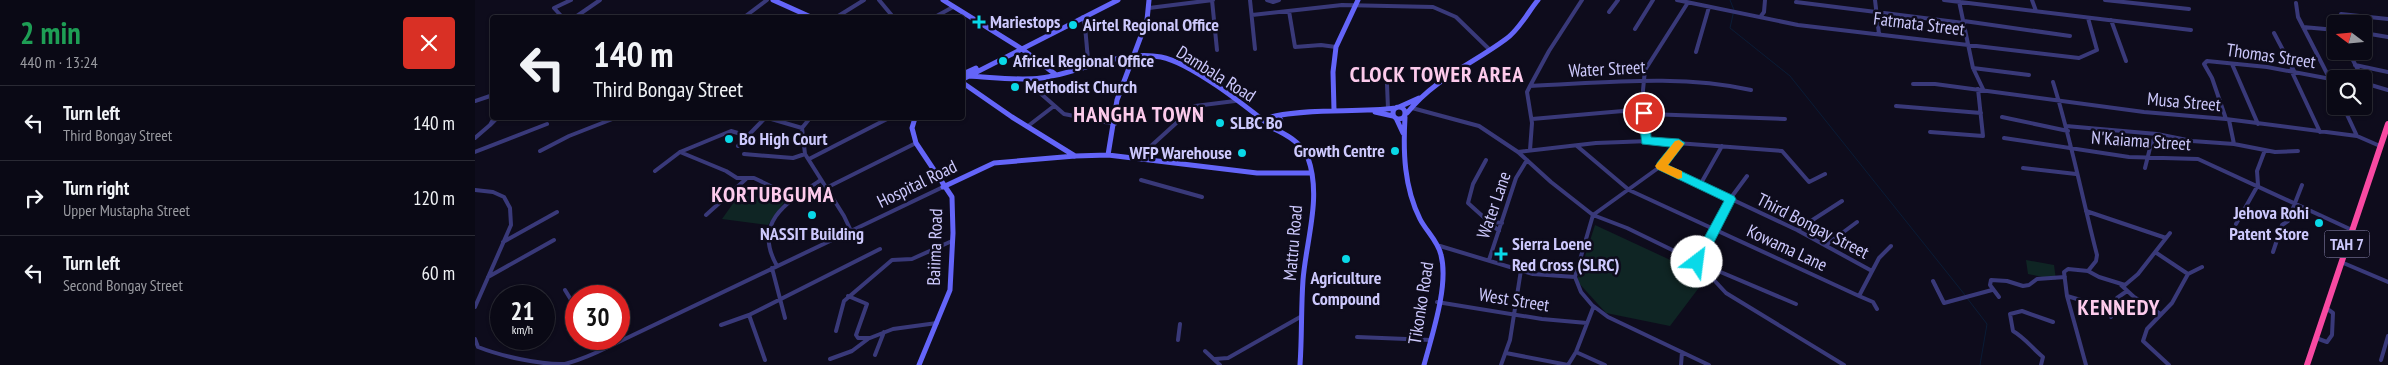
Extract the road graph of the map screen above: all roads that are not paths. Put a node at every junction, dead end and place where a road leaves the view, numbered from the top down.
1 (571, 0) edge
2 (600, 0) edge
3 (767, 0) edge
4 (773, 0) edge
5 (864, 0) edge
6 (879, 0) edge
7 (943, 0) edge
8 (1113, 0) edge
9 (1118, 0) edge
10 (1149, 0) edge
11 (1212, 0) edge
12 (1250, 0) edge
13 (1267, 0) edge
14 (1279, 0) edge
15 (1358, 0) edge
16 (1538, 0) edge
17 (1582, 0) edge
18 (1618, 0) edge
19 (1653, 0) edge
20 (1677, 0) edge
21 (1765, 0) edge
22 (1875, 0) edge
23 (1944, 0) edge
24 (2032, 0) edge
25 (2105, 0) edge
26 (1959, 1) edge
27 (1796, 2) dead end
28 (1687, 4) junction
29 (2296, 4) dead end
30 (1356, 6) junction
31 (953, 7) junction
32 (1709, 7) junction
33 (1149, 8) junction
34 (2189, 9) dead end
35 (1289, 11) junction
36 (2036, 11) junction
37 (1609, 12) dead end
38 (1876, 12) junction
39 (2341, 14) dead end
40 (560, 15) edge
41 (579, 15) edge
42 (747, 15) edge
43 (806, 15) edge
44 (840, 15) edge
45 (892, 15) edge
46 (938, 15) edge
47 (1252, 16) junction
48 (1761, 16) junction
49 (1083, 18) junction
50 (2088, 18) junction
51 (2111, 20) junction
52 (2388, 20) edge
53 (1964, 22) junction
54 (2303, 28) junction
55 (2327, 29) edge
56 (1635, 30) dead end
57 (2191, 30) dead end
58 (2274, 33) dead end
59 (1879, 34) junction
60 (2373, 34) edge
61 (2070, 36) dead end
62 (2388, 37) edge
63 (1967, 44) junction
64 (1336, 47) junction
65 (1021, 48) junction
66 (1255, 48) dead end
67 (1217, 50) dead end
68 (1490, 50) junction
69 (1696, 52) dead end
70 (1133, 57) junction
71 (2353, 60) edge
72 (2125, 61) dead end
73 (2232, 64) junction
74 (2355, 64) junction
75 (1089, 65) junction
76 (1973, 68) junction
77 (2358, 70) edge
78 (2292, 71) junction
79 (2327, 72) edge
80 (2388, 72) edge
81 (974, 73) junction
82 (1055, 74) junction
83 (2029, 75) dead end
84 (965, 76) edge
85 (965, 76) edge
86 (965, 76) edge
87 (983, 76) junction
88 (2327, 78) edge
89 (1644, 80) junction
90 (2053, 82) dead end
91 (965, 84) edge
92 (1387, 84) dead end
93 (1913, 84) dead end
94 (2372, 84) edge
95 (1530, 86) junction
96 (1978, 89) junction
97 (1983, 89) junction
98 (1751, 90) dead end
99 (2388, 90) edge
100 (1040, 93) dead end
101 (490, 98) edge
102 (1419, 98) junction
103 (475, 101) edge
104 (1235, 101) junction
105 (2059, 101) junction
106 (1054, 106) junction
107 (1896, 106) dead end
108 (1388, 108) junction
109 (1397, 108) junction
110 (1412, 108) junction
111 (1334, 110) junction
112 (1370, 111) junction
113 (1295, 112) junction
114 (1981, 112) junction
115 (1644, 113) junction
116 (1406, 115) junction
117 (2347, 115) edge
118 (1257, 116) junction
119 (1273, 117) junction
120 (1394, 117) junction
121 (2002, 117) dead end
122 (1532, 119) junction
123 (1785, 119) dead end
124 (2227, 119) junction
125 (494, 120) edge
126 (610, 120) edge
127 (765, 120) edge
128 (774, 120) edge
129 (809, 120) edge
130 (885, 120) edge
131 (914, 120) edge
132 (1282, 121) junction
133 (547, 124) dead end
134 (1115, 124) junction
135 (2258, 124) junction
136 (2388, 124) edge
137 (1269, 125) junction
138 (1028, 126) junction
139 (803, 128) junction
140 (2067, 128) junction
141 (1929, 132) dead end
142 (2320, 132) junction
143 (1285, 134) junction
144 (1403, 134) junction
145 (2157, 134) junction
146 (747, 136) junction
147 (2357, 136) junction
148 (475, 138) edge
149 (2004, 138) dead end
150 (1646, 141) junction
151 (916, 143) junction
152 (1679, 143) junction
153 (2234, 144) junction
154 (737, 146) dead end
155 (1151, 146) dead end
156 (1577, 146) junction
157 (1722, 146) junction
158 (2380, 146) junction
159 (2072, 149) junction
160 (1530, 150) junction
161 (2265, 150) junction
162 (540, 151) dead end
163 (2298, 151) dead end
164 (475, 152) edge
165 (680, 152) junction
166 (1518, 152) junction
167 (744, 154) dead end
168 (805, 154) junction
169 (1075, 156) junction
170 (1108, 156) junction
171 (1526, 157) junction
172 (2148, 158) junction
173 (809, 159) junction
174 (1486, 160) dead end
175 (1661, 166) junction
176 (2023, 168) dead end
177 (2145, 168) dead end
178 (655, 172) dead end
179 (1311, 173) junction
180 (1825, 174) dead end
181 (2076, 174) junction
182 (1747, 176) dead end
183 (746, 179) junction
184 (821, 180) junction
185 (1141, 180) dead end
186 (1700, 185) junction
187 (2258, 185) junction
188 (2302, 185) dead end
189 (943, 187) junction
190 (826, 188) junction
191 (475, 190) edge
192 (1629, 190) junction
193 (797, 195) junction
194 (1202, 197) dead end
195 (1730, 199) junction
196 (1842, 201) dead end
197 (2295, 203) junction
198 (2087, 211) junction
199 (557, 212) dead end
200 (706, 215) dead end
201 (1593, 215) junction
202 (1487, 221) junction
203 (1857, 222) dead end
204 (1502, 223) junction
205 (2236, 224) dead end
206 (1797, 230) junction
207 (2352, 230) junction
208 (851, 231) junction
209 (1499, 231) junction
210 (1715, 231) junction
211 (2170, 233) dead end
212 (2166, 238) junction
213 (554, 240) dead end
214 (952, 241) junction
215 (503, 242) junction
216 (1825, 245) junction
217 (1440, 246) junction
218 (1891, 246) dead end
219 (880, 250) dead end
220 (2155, 252) junction
221 (2273, 252) dead end
222 (1489, 260) junction
223 (1697, 262) junction
224 (2341, 262) junction
225 (775, 267) junction
226 (2202, 267) dead end
227 (1521, 270) junction
228 (1872, 271) junction
229 (2088, 271) junction
230 (2187, 274) junction
231 (488, 277) junction
232 (1575, 277) junction
233 (2065, 277) junction
234 (1933, 281) dead end
235 (2388, 282) edge
236 (2121, 285) junction
237 (1992, 290) junction
238 (2127, 291) junction
239 (848, 296) junction
240 (1859, 296) junction
241 (2067, 296) junction
242 (1999, 297) dead end
243 (780, 299) junction
244 (1437, 302) junction
245 (1796, 304) dead end
246 (2093, 304) dead end
247 (475, 307) edge
248 (1593, 308) junction
249 (2325, 308) junction
250 (1877, 309) dead end
251 (1515, 313) junction
252 (2159, 313) junction
253 (749, 314) junction
254 (1303, 315) junction
255 (785, 318) dead end
256 (2111, 318) dead end
257 (2053, 322) dead end
258 (937, 323) junction
259 (1587, 323) junction
260 (1180, 324) dead end
261 (721, 325) dead end
262 (836, 331) dead end
263 (884, 332) junction
264 (630, 335) edge
265 (2388, 336) edge
266 (1357, 337) dead end
267 (870, 338) junction
268 (2316, 338) junction
269 (475, 339) edge
270 (1178, 340) dead end
271 (1431, 340) junction
272 (598, 350) edge
273 (1205, 351) dead end
274 (1576, 352) junction
275 (1682, 352) junction
276 (1505, 353) junction
277 (875, 355) dead end
278 (1228, 358) junction
279 (831, 359) dead end
280 (1215, 359) junction
281 (765, 360) dead end
282 (2381, 360) dead end
283 (562, 364) edge
284 (919, 365) edge
285 (1220, 365) edge
286 (1229, 365) edge
287 (1300, 365) edge
288 (1423, 365) edge
289 (1501, 365) edge
290 (1568, 365) edge
291 (1605, 365) edge
292 (1681, 365) edge
293 (1709, 365) edge
294 (1844, 365) edge
295 (2041, 365) edge
296 (2086, 365) edge
297 (2169, 365) edge
298 (2307, 365) edge

1 - 40 street
2 - 41 street
3 - 42 street
4 - 43 street
5 - 44 street
6 - 45 street
7 - 31 street
8 - 65 street
9 - 49 street
10 - 33 street
11 - 33 street
11 - 67 street
12 - 47 street
13 - 14 street
15 - 30 street
16 - 68 street
17 - 95 street
18 - 37 street
19 - 56 street
20 - 28 street, Fatmata Street
21 - 48 street
22 - 38 street
23 - 26 street
24 - 36 street
25 - 34 street
26 - 36 street
26 - 53 street
27 - 38 street, Fatmata Street
28 - 32 street, Fatmata Street
28 - 89 street
29 - 54 street, Thomas Street
30 - 35 street
30 - 64 street
30 - 68 street
31 - 46 street
31 - 65 street
32 - 48 street, Fatmata Street
32 - 69 street
33 - 70 street
35 - 47 street
35 - 64 street
36 - 50 street
38 - 53 street, Fatmata Street
38 - 59 street
39 - 52 street
47 - 66 street
48 - 59 street, Fatmata Street
49 - 65 street
49 - 75 street
50 - 51 street
50 - 63 street, Fatmata Street
51 - 57 street
51 - 72 street
53 - 61 street, Fatmata Street
53 - 63 street
54 - 55 street
54 - 79 street, Thomas Street
58 - 78 street
59 - 63 street, Fatmata Street
60 - 62 street
63 - 76 street
64 - 111 street
65 - 81 street
65 - 82 street
65 - 84 street
68 - 102 street
70 - 75 street, Dambala Road
70 - 104 street, Dambala Road
70 - 134 street
71 - 74 street
73 - 78 street, Thomas Street
73 - 124 street, Thomas Street
73 - 135 street
74 - 77 street
74 - 80 street
75 - 82 street, Dambala Road
76 - 83 street
76 - 97 street
78 - 88 street, Thomas Street
78 - 142 street
81 - 85 street, Dambala Road
81 - 87 street, Dambala Road
82 - 87 street, Dambala Road
86 - 87 street, Dambala Road
89 - 95 street, Water Street
89 - 98 street, Water Street
89 - 115 street
90 - 105 street
91 - 138 street
92 - 108 street
93 - 96 street, Musa Street
94 - 99 street
95 - 122 street
96 - 97 street, Musa Street
96 - 114 street
97 - 105 street, Musa Street
100 - 106 street
101 - 103 street
102 - 109 street
102 - 110 street
104 - 118 street, Dambala Road
104 - 155 street
105 - 124 street, Musa Street
105 - 140 street
106 - 134 street
106 - 138 street
107 - 114 street
108 - 109 street, Dambala Road
108 - 112 street, Dambala Road
109 - 116 street
109 - 120 street
110 - 116 street
110 - 166 street
111 - 112 street, Dambala Road
111 - 113 street, Dambala Road
112 - 120 street, Dambala Road
113 - 119 street, Dambala Road
113 - 132 street
114 - 141 street
115 - 122 street
115 - 123 street
115 - 150 street
116 - 120 street, Dambala Road
116 - 144 street
117 - 147 street
118 - 119 street, Dambala Road
118 - 137 street, Dambala Road
119 - 132 street
119 - 137 street
120 - 144 street
121 - 140 street
122 - 160 street
124 - 135 street, Musa Street
124 - 153 street
125 - 148 street
126 - 162 street
127 - 146 street
128 - 139 street
129 - 139 street
130 - 173 street
131 - 151 street
132 - 137 street
132 - 143 street
133 - 164 street
134 - 170 street
135 - 142 street, Musa Street
136 - 158 highway, TAH 7
137 - 143 street, Mattru Road
138 - 169 street
139 - 168 street
140 - 145 street
140 - 159 street
142 - 147 street, Musa Street
143 - 179 street, Mattru Road
144 - 217 street, Tikonko Road
145 - 153 street
145 - 172 street
146 - 154 street
146 - 165 street
147 - 158 street, Musa Street
149 - 159 street, N'Kaiama Street
150 - 152 street
150 - 156 street
151 - 189 street, Baiima Road
151 - 190 street
152 - 157 street
152 - 175 street
153 - 161 street
156 - 160 street
156 - 192 street, Kowama Lane
157 - 180 street
157 - 186 street
158 - 207 highway, TAH 7
159 - 172 street, N'Kaiama Street
159 - 181 street
160 - 166 street
161 - 163 street
161 - 187 street
165 - 178 street
165 - 183 street
166 - 171 street
167 - 168 street
168 - 173 street
169 - 170 street, Hospital Road
169 - 189 street, Hospital Road
170 - 179 street, Hospital Road
171 - 201 street
171 - 204 street, Water Lane
172 - 177 street
172 - 187 street, N'Kaiama Street
173 - 184 street
174 - 202 street
175 - 186 street, Third Bongay Street
175 - 192 street
176 - 181 street
179 - 254 street, Mattru Road
181 - 198 street
182 - 195 street
183 - 193 street
183 - 200 street
184 - 190 street
184 - 193 street
185 - 194 street
186 - 195 street, Third Bongay Street
187 - 197 street, N'Kaiama Street
187 - 205 street
188 - 197 street
189 - 208 street, Hospital Road
189 - 214 street, Baiima Road
190 - 208 street
191 - 215 street
192 - 201 street
192 - 210 street, Kowama Lane
193 - 225 street
195 - 206 street, Third Bongay Street
195 - 210 street
196 - 206 street
197 - 207 street, N'Kaiama Street
197 - 221 street
198 - 212 street
198 - 229 street
199 - 215 street
201 - 223 street
201 - 232 street
202 - 204 street
202 - 209 street
203 - 216 street
204 - 209 street, Water Lane
206 - 216 street, Third Bongay Street
207 - 224 highway, TAH 7
208 - 225 street, Hospital Road
209 - 222 street, Water Lane
210 - 223 street
210 - 240 street, Kowama Lane
211 - 212 street
212 - 220 street
213 - 231 street
214 - 239 street
214 - 258 street, Baiima Road
215 - 231 street
216 - 228 street, Third Bongay Street
217 - 222 street
217 - 244 street, Tikonko Road
218 - 228 street
219 - 243 street
220 - 230 street
220 - 236 street
222 - 227 street
223 - 245 street
223 - 294 street
224 - 235 street
224 - 249 highway, TAH 7
225 - 243 street
225 - 264 street, Hospital Road
226 - 230 street
227 - 232 street
227 - 251 street
228 - 240 street
229 - 233 street
229 - 236 street
230 - 252 street
231 - 247 street
232 - 248 street
233 - 237 street
233 - 241 street
234 - 237 street
236 - 238 street
237 - 242 street
238 - 252 street
238 - 256 street
239 - 262 street
239 - 267 street
240 - 250 street, Kowama Lane
241 - 246 street
241 - 296 street
243 - 253 street
243 - 255 street
244 - 251 street, West Street
244 - 271 street, Tikonko Road
248 - 259 street
248 - 275 street
249 - 268 highway, TAH 7
249 - 268 street
251 - 259 street, West Street
251 - 276 street
252 - 297 street
253 - 261 street
253 - 281 street
254 - 278 street
254 - 287 street, Mattru Road
257 - 295 street
258 - 263 street
258 - 284 street, Baiima Road
259 - 274 street
260 - 270 street
263 - 267 street
263 - 277 street
265 - 282 street
266 - 271 street
267 - 279 street
268 - 298 highway, TAH 7
269 - 283 street
271 - 288 street, Tikonko Road
272 - 283 street, Hospital Road
273 - 280 street
274 - 290 street
274 - 291 street
275 - 292 street
275 - 293 street
276 - 289 street
276 - 290 street
278 - 280 street
278 - 286 street
280 - 285 street

